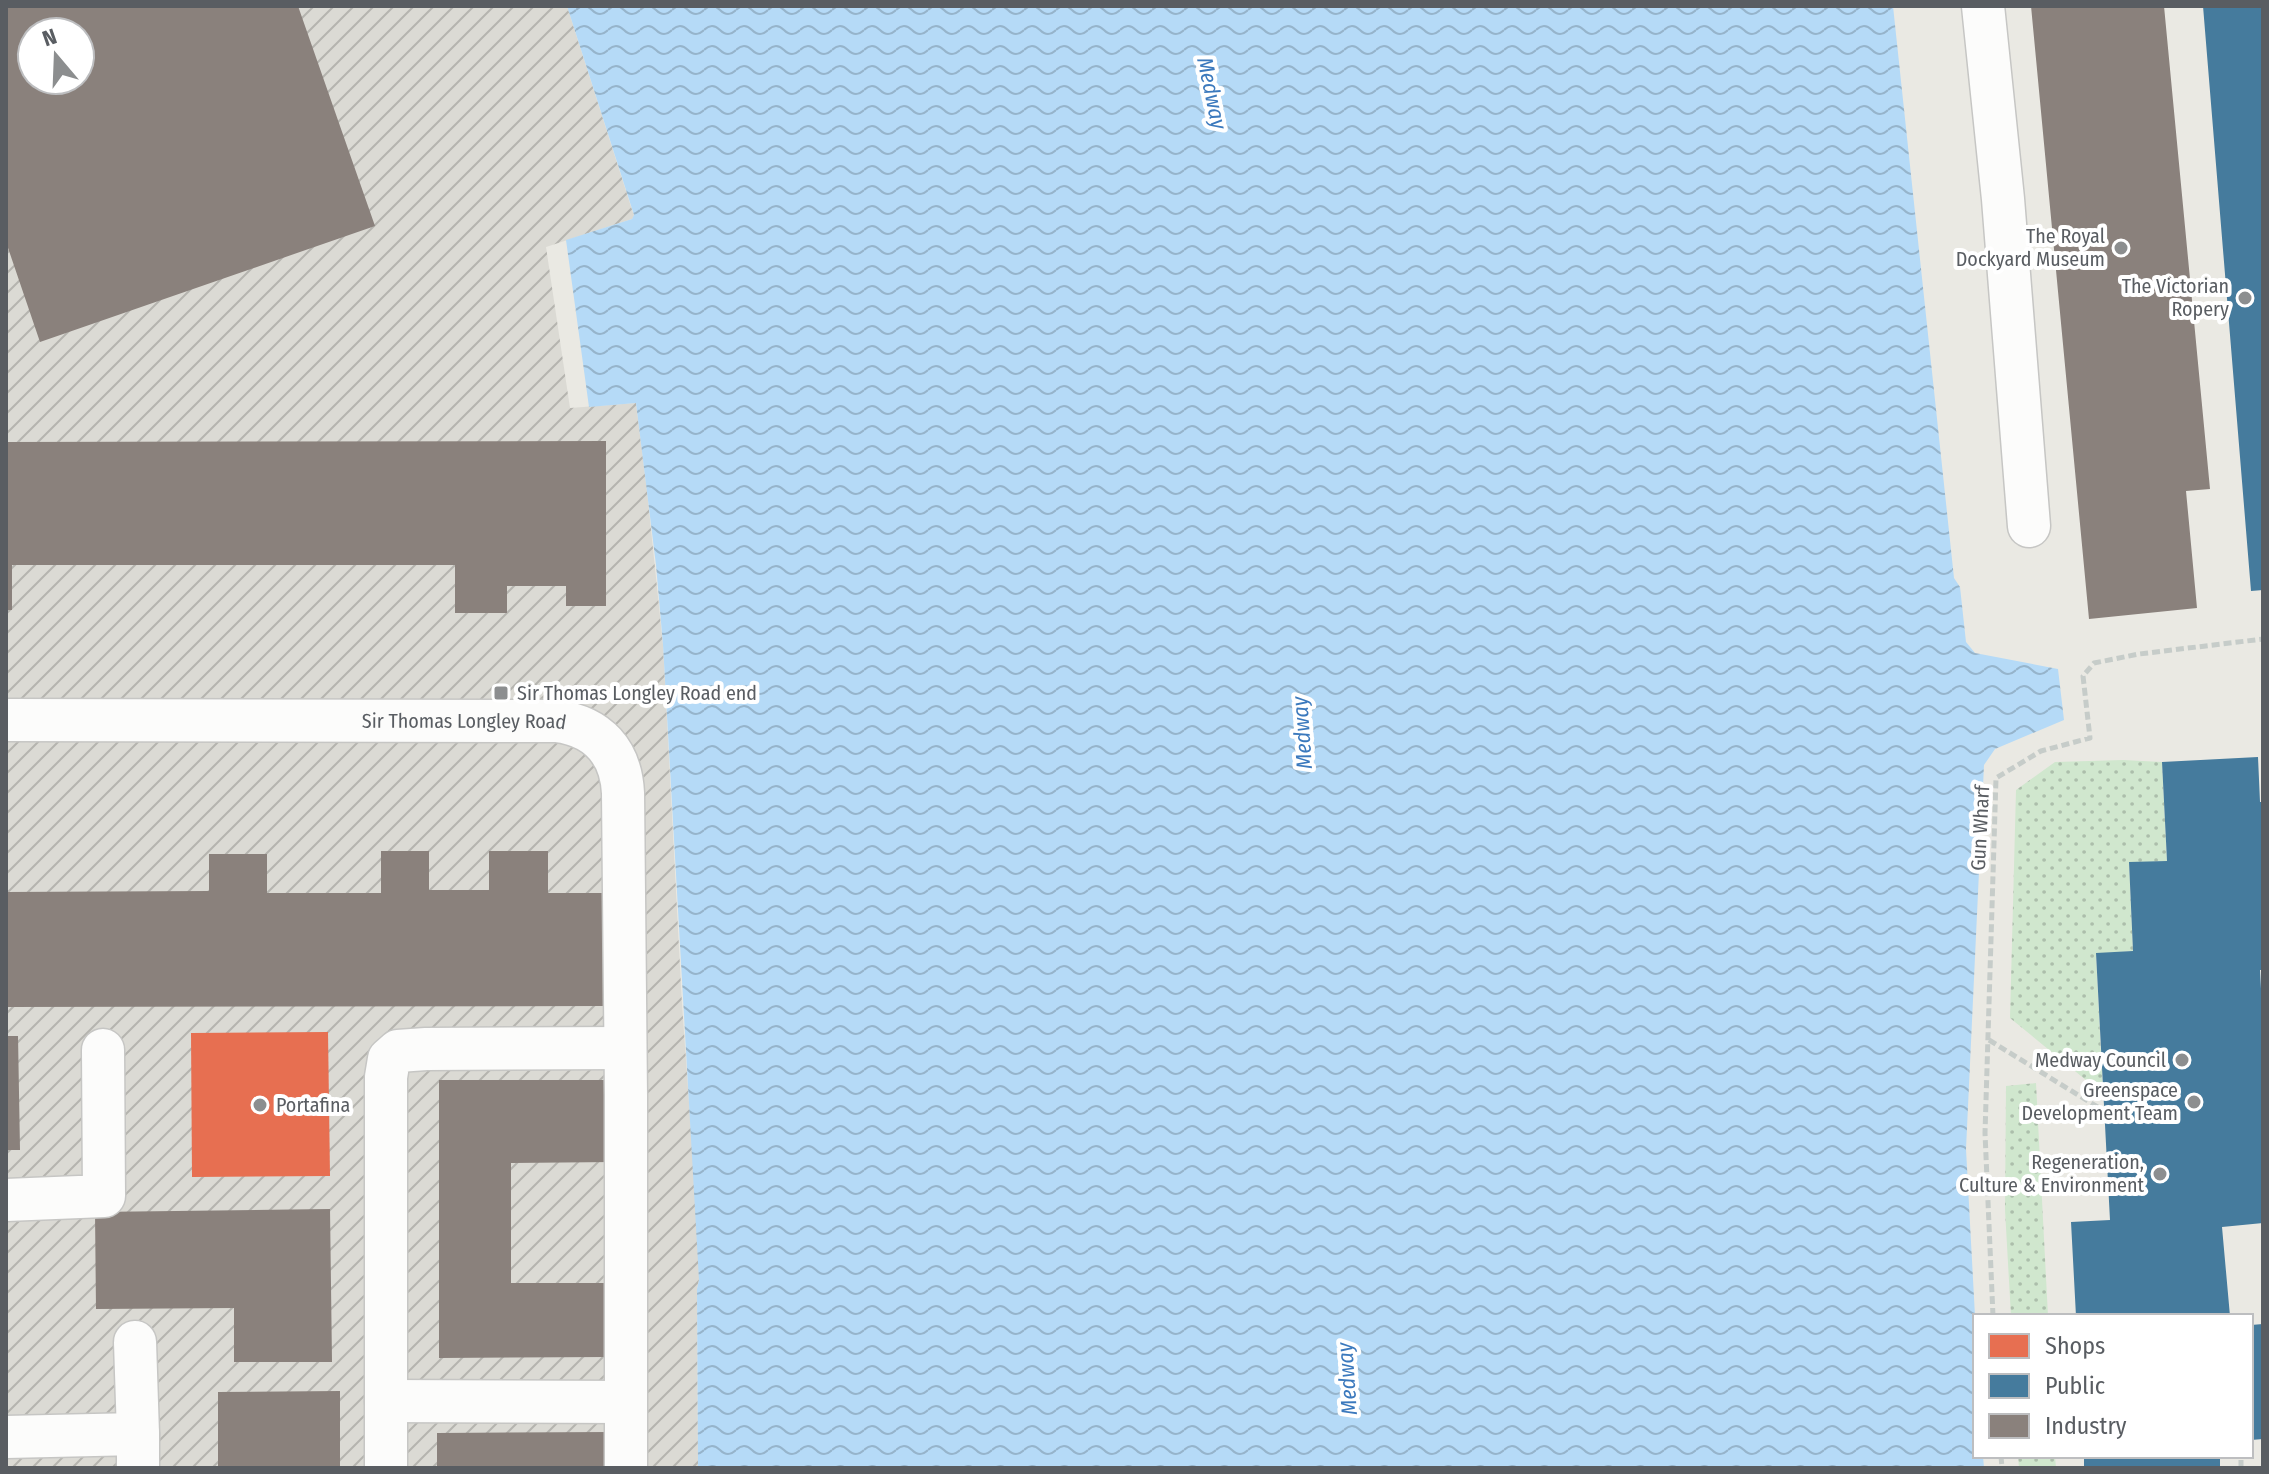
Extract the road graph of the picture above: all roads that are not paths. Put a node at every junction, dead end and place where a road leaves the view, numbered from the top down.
1 (1983, 6) edge
2 (2029, 526) dead end
3 (6, 720) edge
4 (625, 1048) junction
5 (103, 1050) dead end
6 (6, 1200) edge
7 (135, 1342) dead end
8 (386, 1401) junction
9 (625, 1402) junction
10 (6, 1437) edge
11 (138, 1451) edge
12 (386, 1468) edge
13 (626, 1468) edge

1 - 2 street
3 - 4 street, Sir Thomas Longley Road
4 - 8 street
4 - 9 street, Sir Thomas Longley Road
5 - 6 street
7 - 11 street
8 - 9 street
8 - 12 street
9 - 13 street, Sir Thomas Longley Road
10 - 11 street

